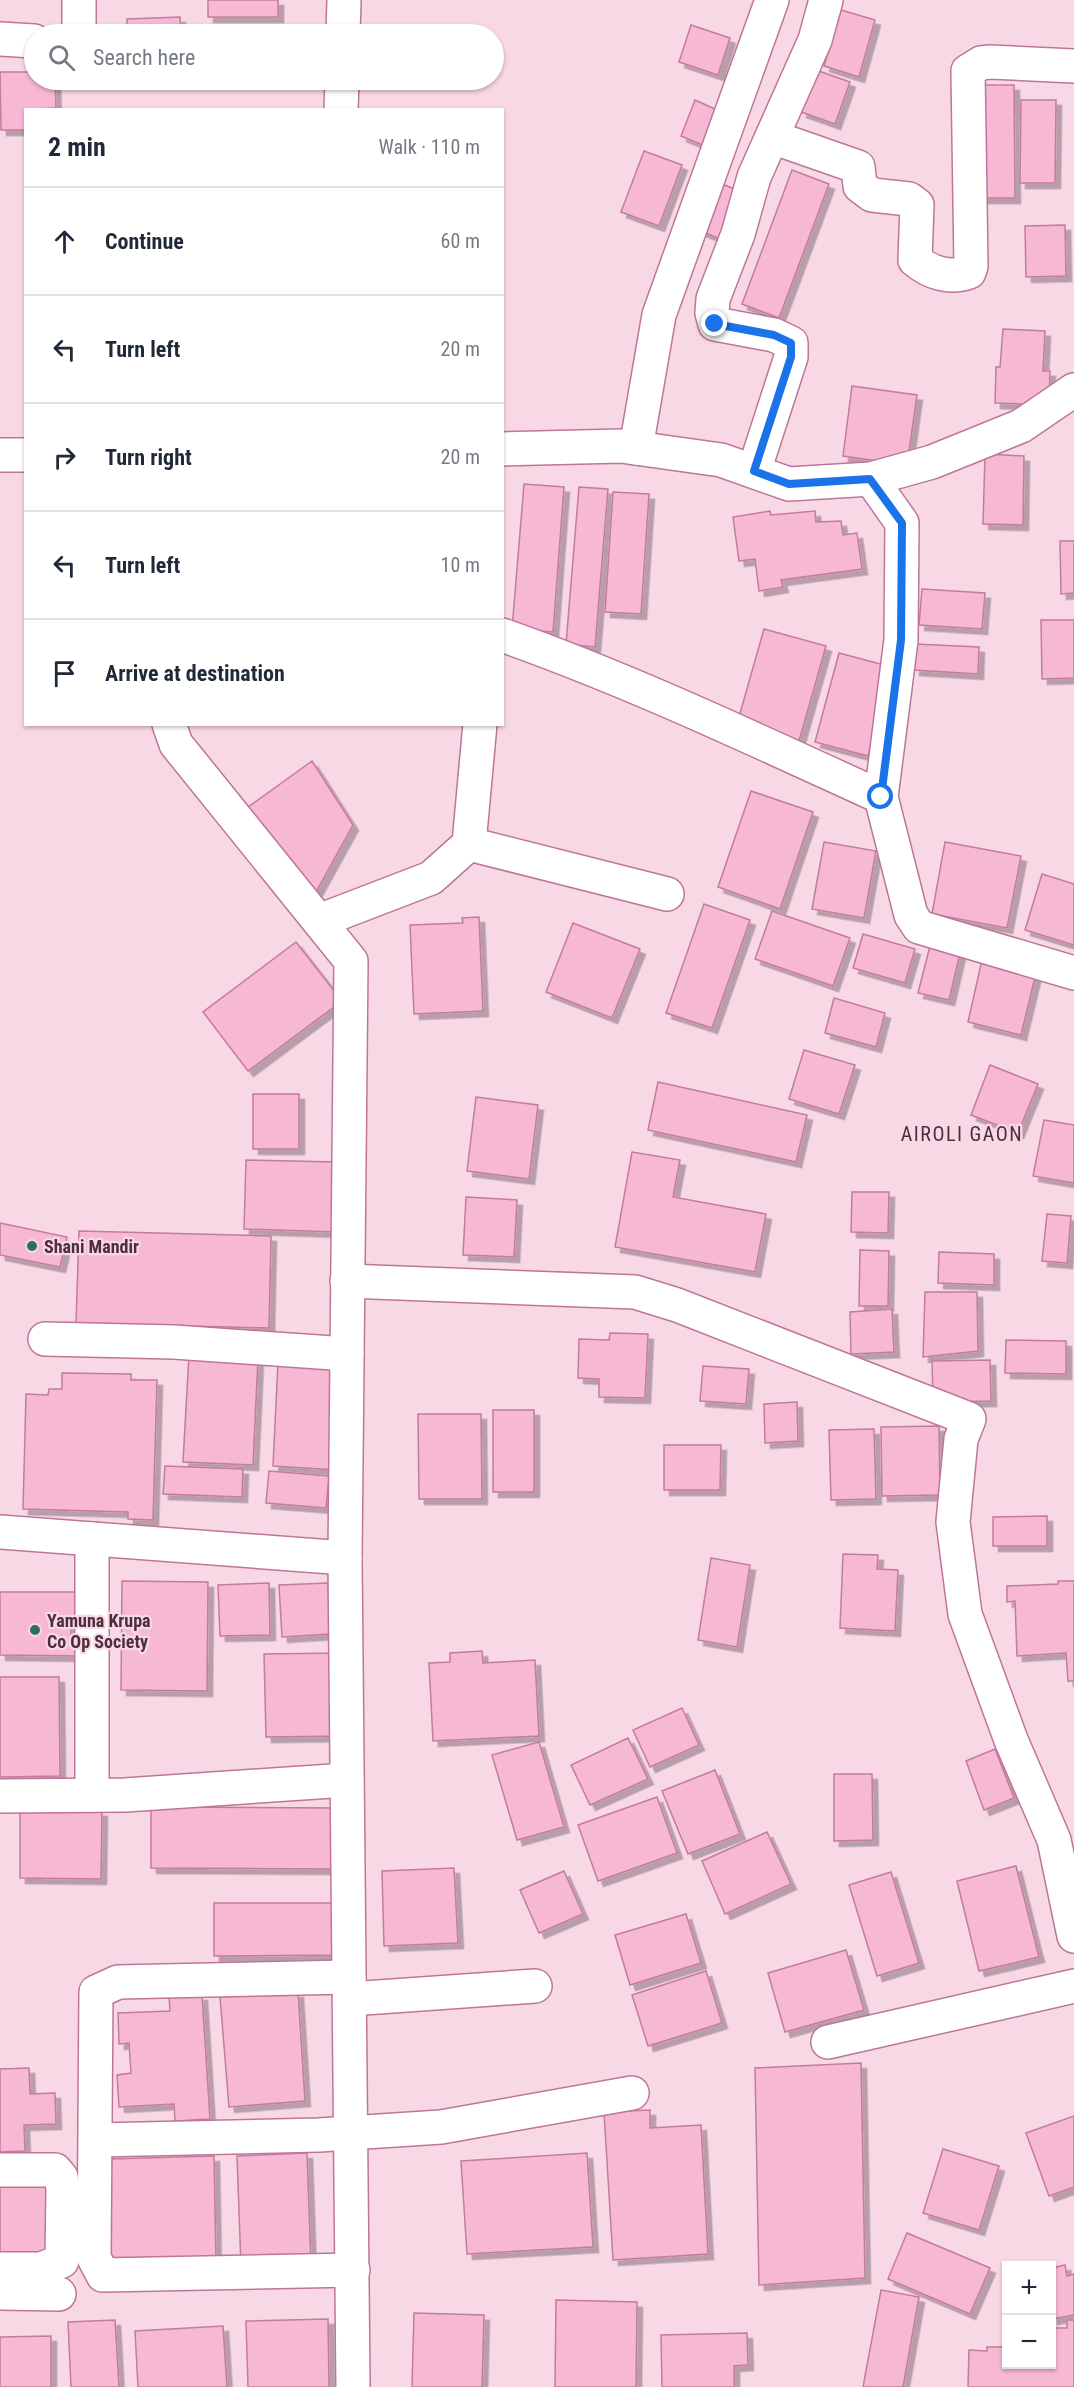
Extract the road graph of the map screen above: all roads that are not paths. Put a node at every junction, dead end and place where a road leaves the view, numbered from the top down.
1 (79, 0) edge
2 (344, 0) edge
3 (772, 0) edge
4 (826, 0) edge
5 (79, 24) edge
6 (343, 24) edge
7 (0, 39) edge
8 (24, 40) edge
9 (1074, 66) edge
10 (342, 90) edge
11 (341, 108) edge
12 (772, 138) junction
13 (1074, 390) edge
14 (636, 448) junction
15 (504, 449) edge
16 (0, 455) edge
17 (24, 455) edge
18 (754, 471) junction
19 (870, 479) junction
20 (504, 636) edge
21 (170, 726) edge
22 (480, 726) edge
23 (881, 797) junction
24 (470, 844) junction
25 (667, 894) dead end
26 (319, 921) junction
27 (1074, 973) edge
28 (347, 1281) junction
29 (45, 1339) dead end
30 (347, 1354) junction
31 (0, 1533) edge
32 (92, 1539) junction
33 (345, 1558) junction
34 (347, 1780) junction
35 (92, 1795) junction
36 (0, 1796) edge
37 (1074, 1936) edge
38 (535, 1986) dead end
39 (1074, 1986) edge
40 (350, 1988) junction
41 (828, 2042) dead end
42 (632, 2093) dead end
43 (350, 2132) junction
44 (96, 2140) junction
45 (0, 2170) edge
46 (0, 2269) edge
47 (353, 2278) junction
48 (214, 2289) dead end
49 (0, 2294) edge
50 (59, 2294) dead end
51 (354, 2387) edge

1 - 5 street
2 - 6 street
3 - 14 street
4 - 12 street
7 - 8 street
9 - 12 street
10 - 11 street
12 - 18 street
13 - 19 street
14 - 15 street
14 - 18 street
16 - 17 street
18 - 19 street
19 - 23 street
20 - 23 street
21 - 26 street
22 - 24 street
23 - 27 street
24 - 25 street
24 - 26 street
26 - 28 street
28 - 30 street
28 - 37 street
29 - 30 street
30 - 33 street
31 - 32 street
32 - 33 street
32 - 35 street
33 - 34 street
34 - 35 street
34 - 40 street
35 - 36 street
38 - 40 street
39 - 41 street
40 - 43 street
40 - 44 street
42 - 43 street
43 - 44 street
43 - 47 street
44 - 47 street
45 - 46 street
47 - 48 street
47 - 51 street
49 - 50 street

